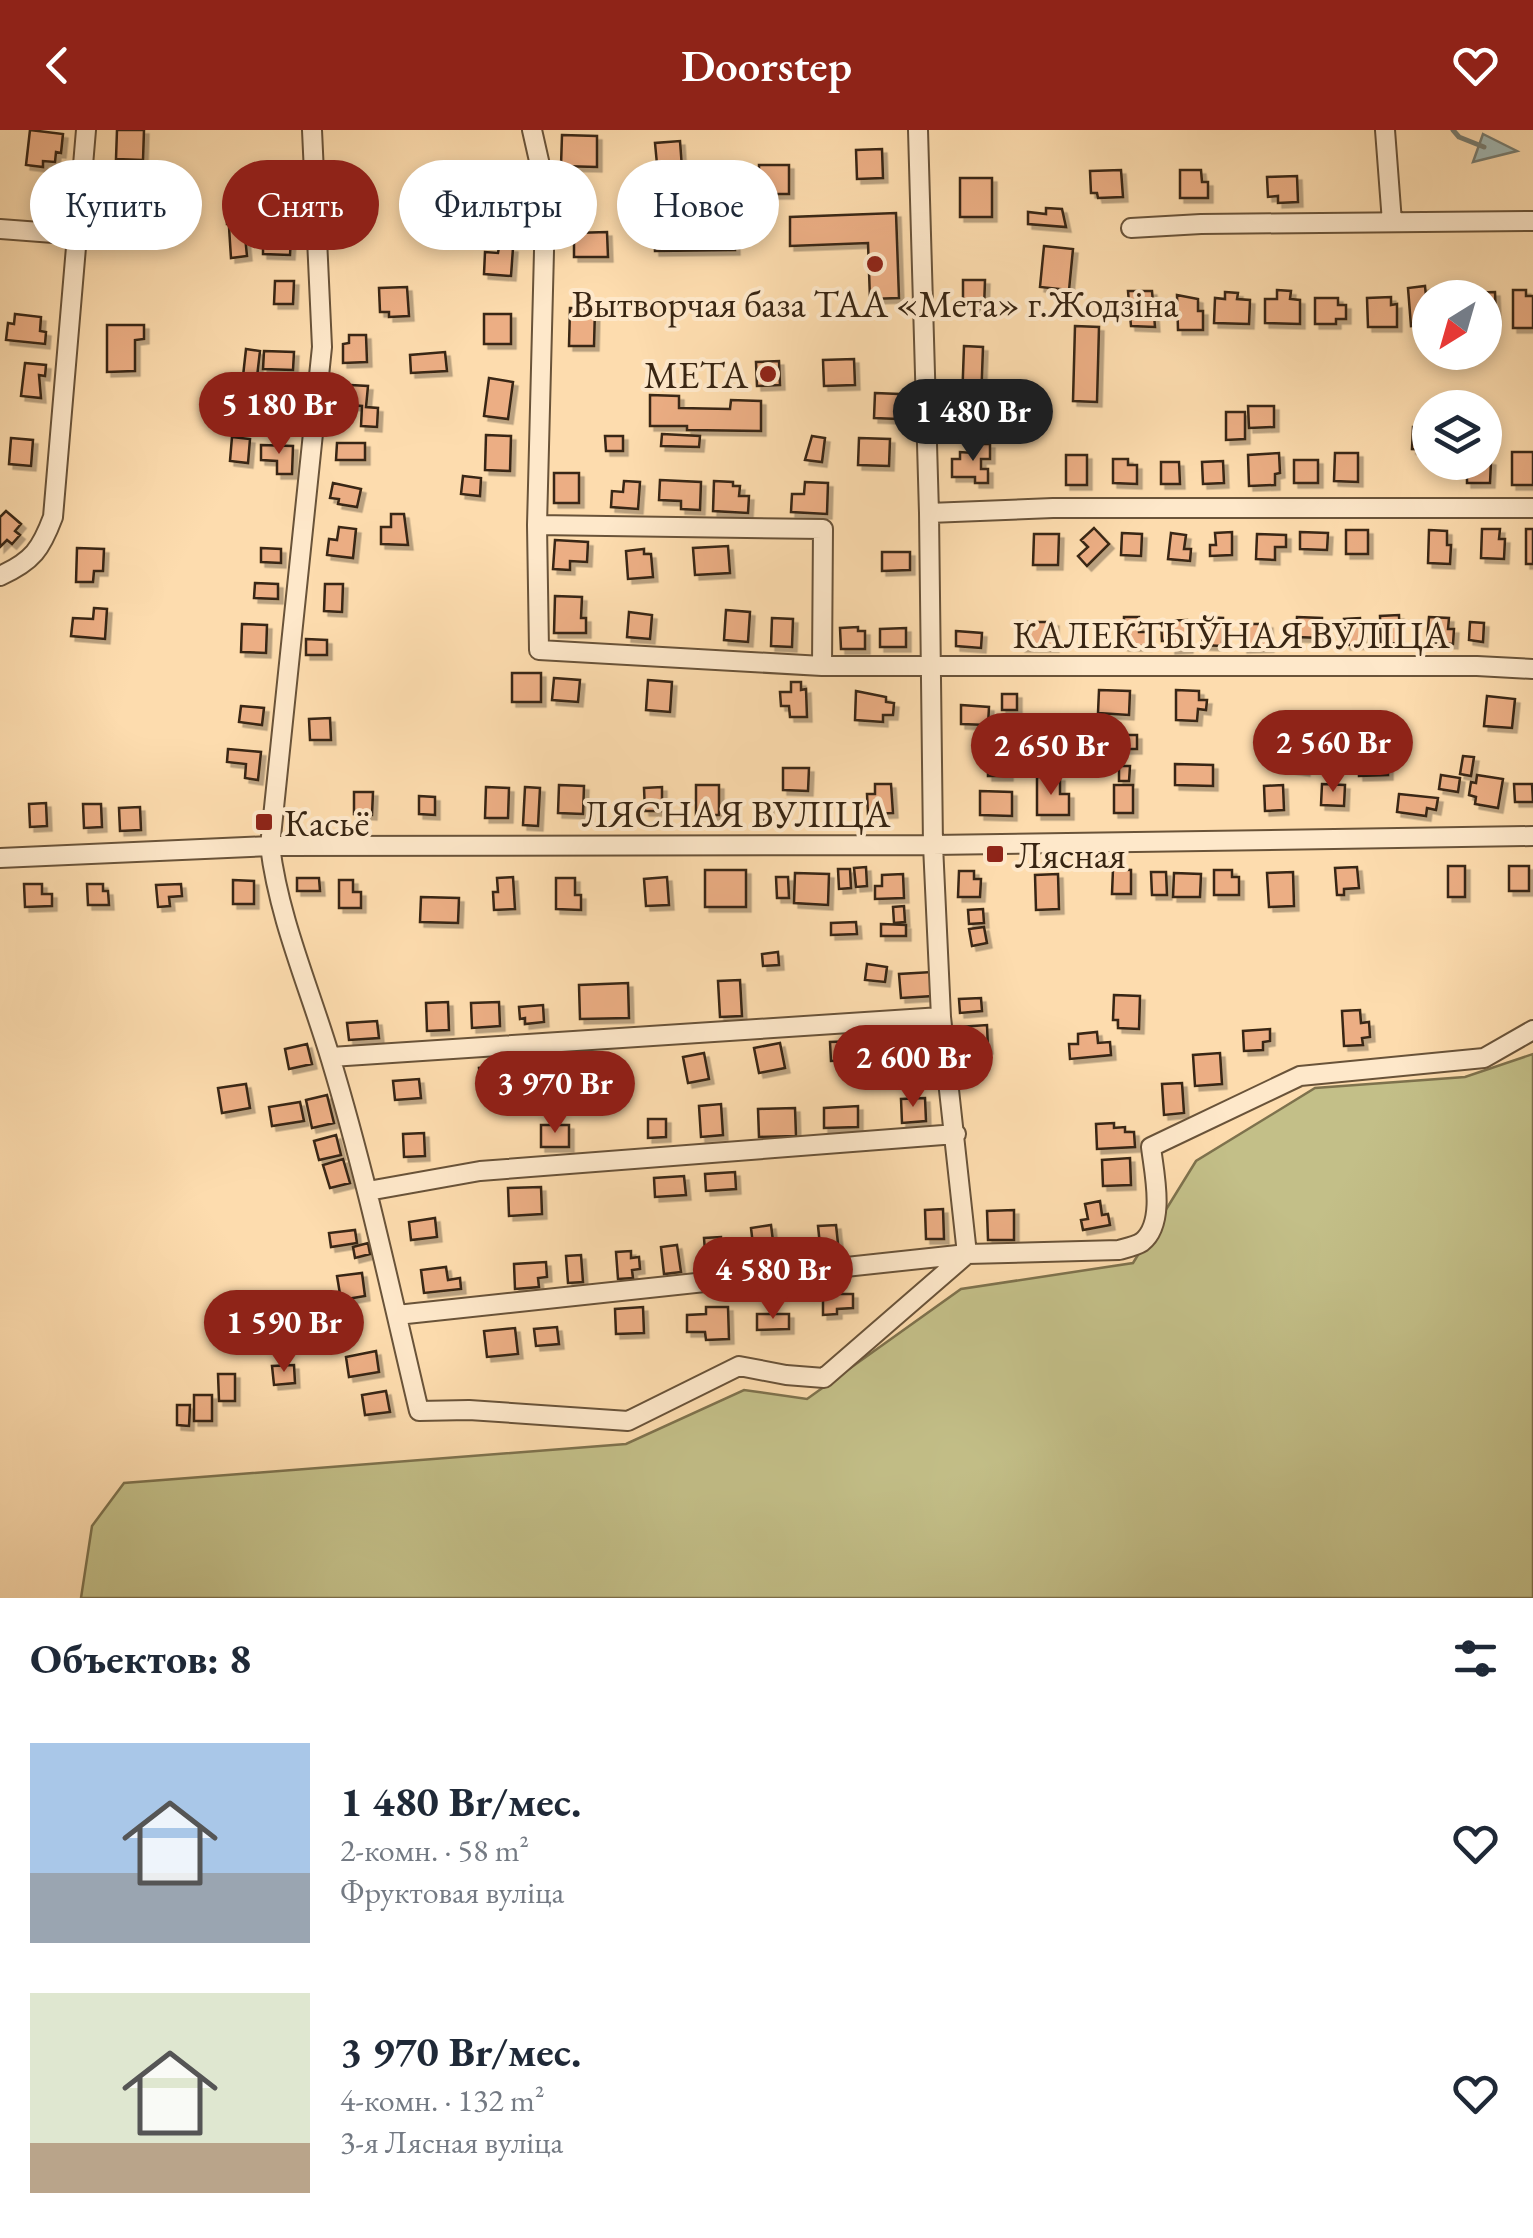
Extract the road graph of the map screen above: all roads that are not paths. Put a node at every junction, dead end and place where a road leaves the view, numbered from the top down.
1 (86, 130) edge
2 (312, 130) edge
3 (532, 130) edge
4 (918, 130) edge
5 (1385, 130) edge
6 (84, 160) edge
7 (1533, 221) edge
8 (1392, 222) junction
9 (0, 228) edge
10 (1131, 228) dead end
11 (30, 231) edge
12 (79, 250) edge
13 (1533, 508) edge
14 (928, 513) junction
15 (537, 525) junction
16 (0, 576) edge
17 (822, 666) junction
18 (928, 668) junction
19 (1533, 669) edge
20 (1533, 836) edge
21 (933, 845) junction
22 (270, 846) junction
23 (0, 858) edge
24 (941, 1018) junction
25 (1533, 1030) edge
26 (330, 1057) junction
27 (956, 1134) junction
28 (368, 1191) junction
29 (966, 1254) junction
30 (398, 1315) junction

1 - 6 street
2 - 22 street
3 - 15 street
4 - 14 street
5 - 8 street
7 - 8 street
8 - 10 street
9 - 11 street
12 - 16 street
13 - 14 street
14 - 18 street
15 - 17 street, КАЛЕКТЫЎНАЯ ВУЛІЦА
15 - 17 street
17 - 18 street, КАЛЕКТЫЎНАЯ ВУЛІЦА
18 - 19 street, КАЛЕКТЫЎНАЯ ВУЛІЦА
18 - 21 street
20 - 21 street, ЛЯСНАЯ ВУЛІЦА
21 - 22 street, ЛЯСНАЯ ВУЛІЦА
21 - 24 street
22 - 23 street, ЛЯСНАЯ ВУЛІЦА
22 - 26 street
24 - 26 street
24 - 27 street
25 - 29 street
26 - 28 street
27 - 28 street
27 - 29 street
28 - 30 street
29 - 30 street
29 - 30 street

